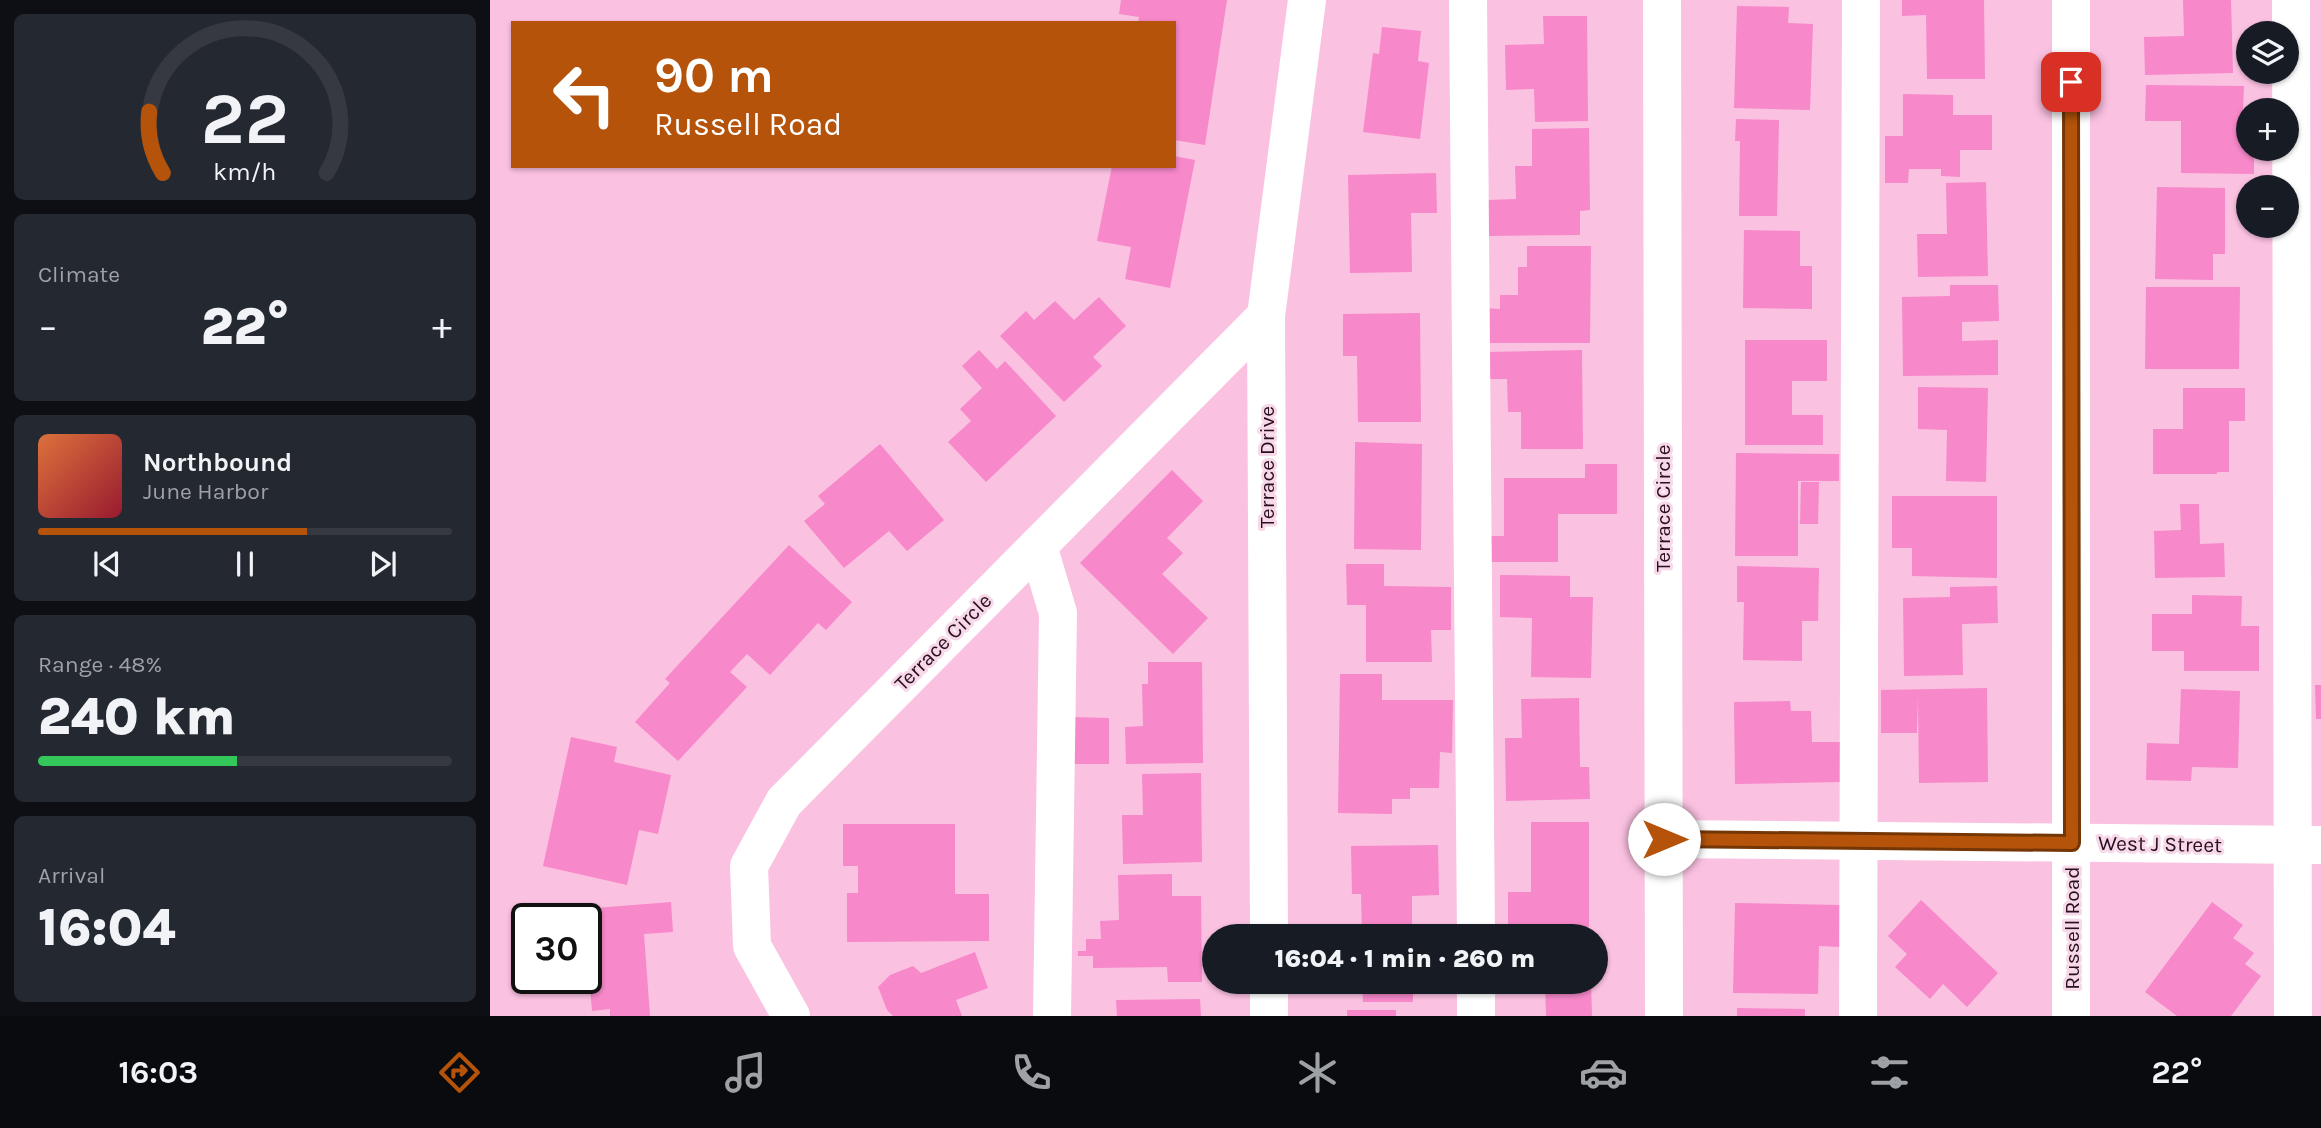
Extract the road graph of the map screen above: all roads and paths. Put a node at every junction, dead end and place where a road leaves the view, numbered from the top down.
1 (1307, 0) edge
2 (1468, 0) edge
3 (1662, 0) edge
4 (1861, 0) edge
5 (2071, 0) edge
6 (2291, 0) edge
7 (1266, 316) junction
8 (1038, 546) junction
9 (1664, 839) junction
10 (1858, 840) junction
11 (2072, 843) junction
12 (2307, 845) edge
13 (1269, 924) edge
14 (1476, 924) edge
15 (1269, 994) edge
16 (1476, 994) edge
17 (791, 1016) edge
18 (1052, 1016) edge
19 (1269, 1016) edge
20 (1476, 1016) edge
21 (1664, 1016) edge
22 (1858, 1016) edge
23 (2071, 1016) edge
24 (2293, 1016) edge

1 - 7 street, Terrace Drive
2 - 14 street
3 - 9 street, Terrace Circle
4 - 10 street
5 - 11 street, Russell Road
6 - 12 street
7 - 8 street, Terrace Circle
7 - 13 street, Terrace Drive
8 - 17 street, Terrace Circle
8 - 18 street
9 - 10 street, West J Street
9 - 21 street, Terrace Circle
10 - 11 street, West J Street
10 - 22 street
11 - 12 street, West J Street
11 - 23 street, Russell Road
12 - 24 street
15 - 19 street
16 - 20 street

